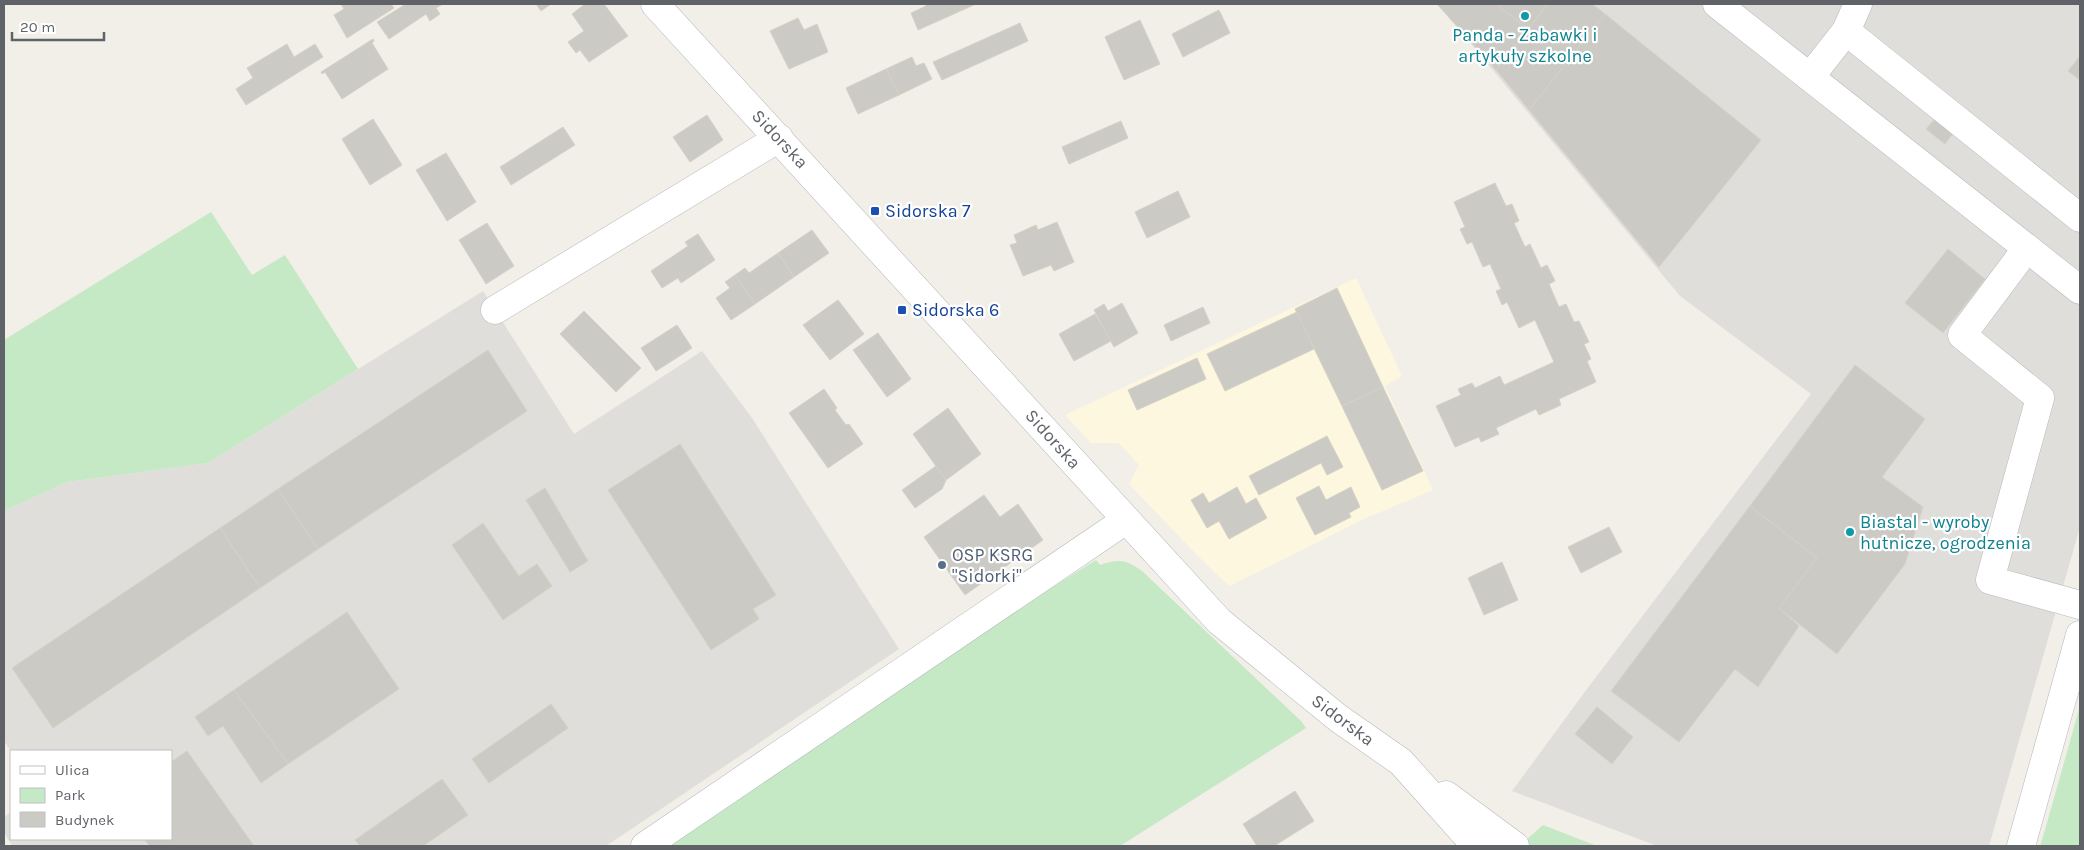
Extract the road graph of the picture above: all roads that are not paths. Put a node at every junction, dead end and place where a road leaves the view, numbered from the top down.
1 (655, 4) edge
2 (1717, 4) edge
3 (1858, 4) edge
4 (1846, 31) junction
5 (1813, 88) junction
6 (779, 138) junction
7 (2080, 218) edge
8 (2027, 248) junction
9 (2080, 290) edge
10 (495, 310) dead end
11 (1126, 520) junction
12 (2080, 605) edge
13 (2080, 635) edge
14 (1401, 762) junction
15 (645, 846) edge
16 (1476, 846) edge
17 (1514, 846) edge
18 (2021, 846) edge

1 - 6 street, Sidorska
2 - 5 street
3 - 4 street
4 - 5 street
4 - 7 street
5 - 8 street
6 - 10 street
6 - 11 street, Sidorska
8 - 9 street
8 - 12 street
11 - 14 street, Sidorska
11 - 15 street
13 - 18 street
14 - 16 street, Sidorska
14 - 17 street

